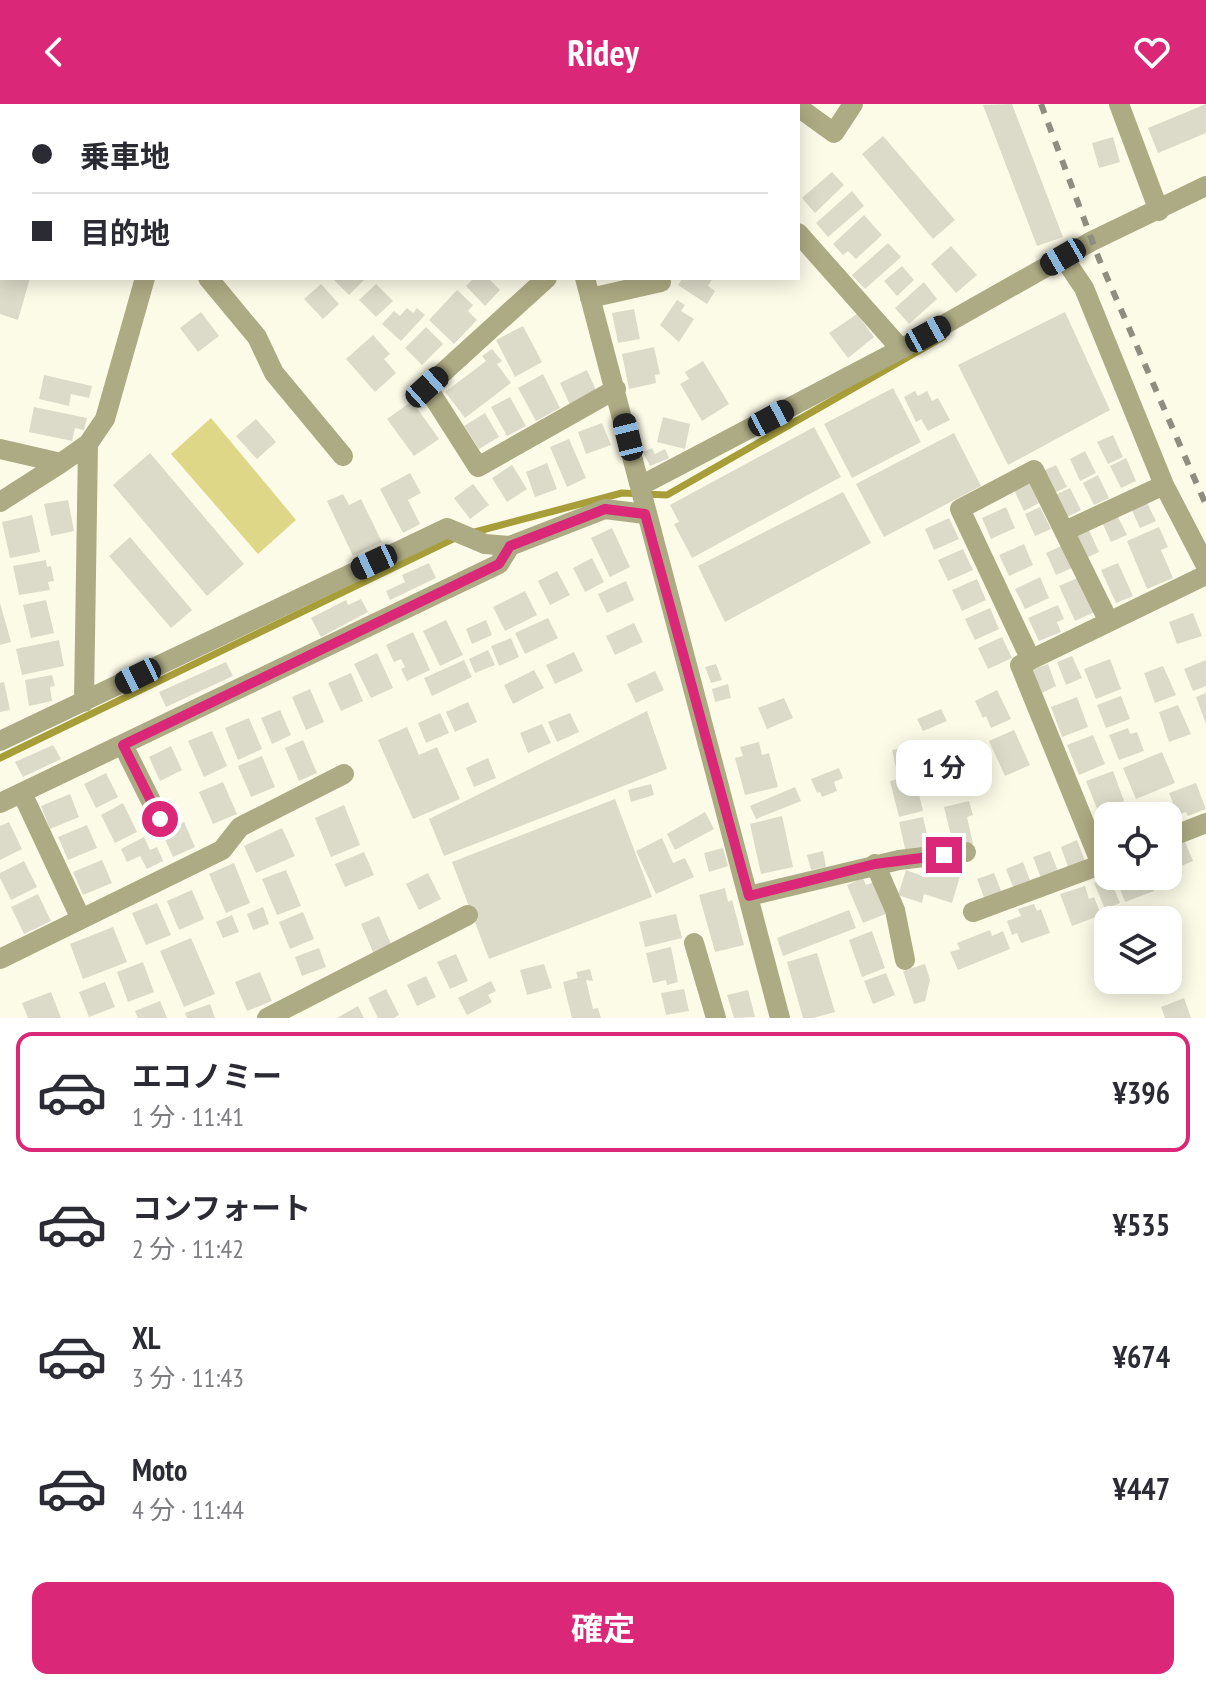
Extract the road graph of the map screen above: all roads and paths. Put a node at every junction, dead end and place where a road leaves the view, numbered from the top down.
1 (853, 104) edge
2 (1119, 104) edge
3 (800, 109) edge
4 (1206, 186) edge
5 (1159, 211) junction
6 (800, 235) edge
7 (1063, 257) junction
8 (144, 280) edge
9 (210, 280) edge
10 (545, 280) edge
11 (661, 282) dead end
12 (588, 288) edge
13 (901, 349) junction
14 (616, 389) junction
15 (88, 444) junction
16 (0, 449) edge
17 (343, 456) dead end
18 (61, 463) junction
19 (1164, 485) junction
20 (640, 486) junction
21 (0, 502) edge
22 (645, 514) junction
23 (1065, 531) junction
24 (510, 546) junction
25 (1206, 566) edge
26 (1206, 575) edge
27 (1109, 622) junction
28 (1030, 658) junction
29 (84, 702) junction
30 (0, 741) edge
31 (123, 745) junction
32 (344, 774) dead end
33 (22, 793) junction
34 (0, 803) edge
35 (160, 819) dead end
36 (1206, 823) edge
37 (1182, 832) edge
38 (1094, 837) edge
39 (966, 852) dead end
40 (875, 864) junction
41 (1094, 867) edge
42 (749, 896) junction
43 (973, 912) dead end
44 (468, 915) dead end
45 (81, 919) junction
46 (694, 943) dead end
47 (0, 959) edge
48 (905, 960) dead end
49 (267, 1018) edge
50 (716, 1018) edge
51 (780, 1018) edge

1 - 3 street
2 - 5 street
4 - 5 street
5 - 7 street
6 - 13 street
7 - 13 street
7 - 19 street
8 - 15 street
9 - 17 street
10 - 14 street
11 - 12 street
12 - 14 street
13 - 20 street
14 - 20 street
15 - 18 street
15 - 29 street
16 - 18 street
18 - 21 street
19 - 23 street
19 - 25 street
20 - 22 street
22 - 24 street
22 - 42 street
23 - 27 street
23 - 28 street
24 - 29 street
24 - 31 street
26 - 27 street
27 - 28 street
28 - 38 street
29 - 30 street
31 - 33 street
31 - 35 street
32 - 45 street
33 - 34 street
33 - 45 street
36 - 37 street
39 - 40 street
40 - 42 street
40 - 48 street
41 - 43 street
42 - 51 street
44 - 49 street
45 - 47 street
46 - 50 street

